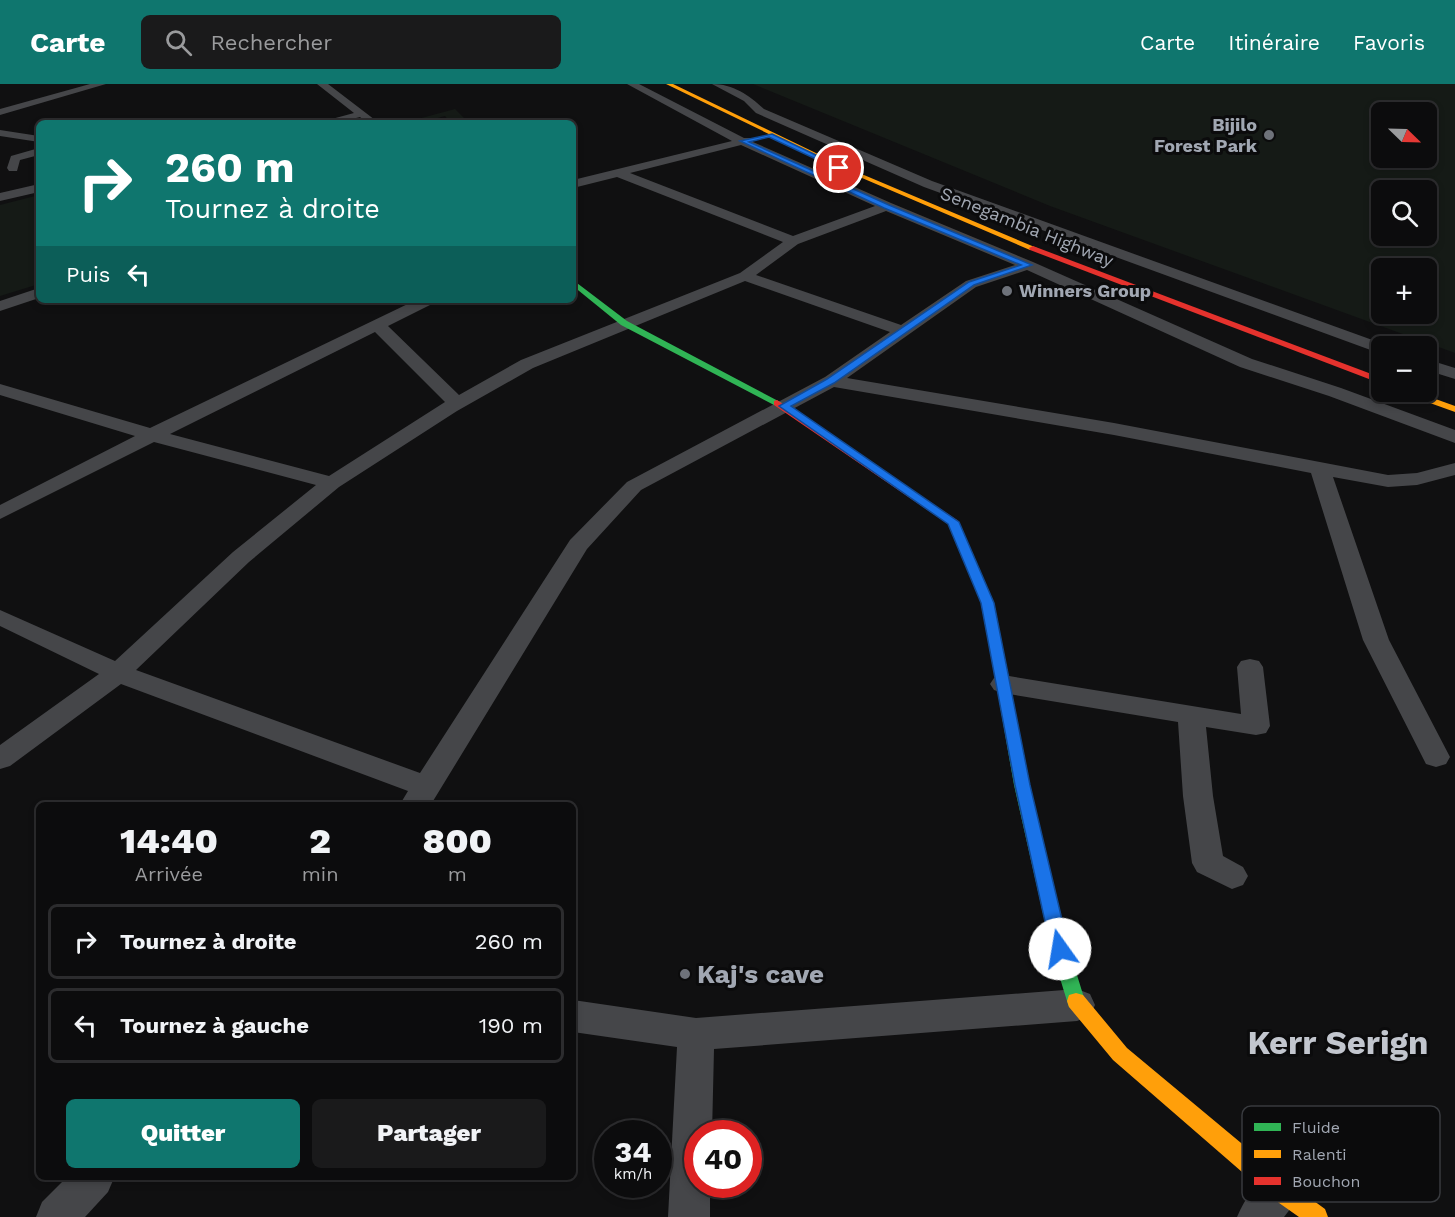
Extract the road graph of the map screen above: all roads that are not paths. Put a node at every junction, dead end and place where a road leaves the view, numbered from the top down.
1 (101, 84) edge
2 (322, 84) edge
3 (632, 84) edge
4 (669, 84) edge
5 (684, 84) edge
6 (717, 84) edge
7 (0, 112) edge
8 (361, 114) junction
9 (335, 120) edge
10 (370, 120) edge
11 (0, 133) edge
12 (770, 135) junction
13 (36, 139) edge
14 (743, 141) junction
15 (36, 152) edge
16 (13, 168) dead end
17 (618, 173) junction
18 (576, 183) edge
19 (36, 189) edge
20 (0, 197) edge
21 (886, 206) junction
22 (793, 241) junction
23 (1028, 265) junction
24 (745, 276) junction
25 (576, 284) edge
26 (36, 294) edge
27 (422, 303) edge
28 (0, 306) edge
29 (624, 323) junction
30 (377, 325) junction
31 (903, 331) junction
32 (1371, 344) edge
33 (1371, 366) edge
34 (1437, 368) edge
35 (1455, 374) edge
36 (1371, 377) edge
37 (831, 381) junction
38 (0, 389) edge
39 (1437, 391) edge
40 (1455, 398) edge
41 (1436, 402) edge
42 (457, 403) junction
43 (784, 406) junction
44 (1455, 409) edge
45 (152, 435) junction
46 (1455, 437) edge
47 (1320, 468) junction
48 (1455, 469) edge
49 (332, 483) junction
50 (0, 513) edge
51 (0, 617) edge
52 (1250, 667) dead end
53 (118, 673) junction
54 (1003, 684) junction
55 (1191, 716) junction
56 (1436, 757) dead end
57 (0, 759) edge
58 (421, 796) edge
59 (1232, 876) dead end
60 (1077, 1005) junction
61 (576, 1016) edge
62 (696, 1034) junction
63 (1242, 1176) edge
64 (92, 1180) edge
65 (1269, 1203) edge
66 (57, 1217) edge
67 (689, 1217) edge
68 (1317, 1217) edge

1 - 7 street
2 - 8 street
3 - 14 street
4 - 12 main road, Senegambia Highway
5 - 33 main road, Senegambia Highway
6 - 32 street
8 - 9 street
8 - 10 street
11 - 13 street
12 - 14 street
12 - 36 main road, Senegambia Highway
14 - 17 street
14 - 21 street
15 - 16 street
17 - 18 street
17 - 22 street
19 - 20 street
21 - 22 street
21 - 23 street
22 - 24 street
23 - 31 street
23 - 46 street
24 - 29 street
24 - 31 street
25 - 29 main road
26 - 28 street
27 - 30 street
29 - 42 street
29 - 43 main road
30 - 42 street
30 - 45 street
31 - 37 street
34 - 35 street
37 - 43 street
37 - 47 street
38 - 45 street
39 - 40 main road
41 - 44 main road
42 - 49 street
43 - 54 main road
43 - 58 street
45 - 49 street
45 - 50 street
47 - 48 street
47 - 56 street
49 - 53 street
51 - 53 street
52 - 55 street
53 - 57 street
53 - 58 street
54 - 55 street
54 - 60 main road
55 - 59 street
60 - 62 street
60 - 63 main road
61 - 62 street
62 - 67 street
64 - 66 street
65 - 68 main road

